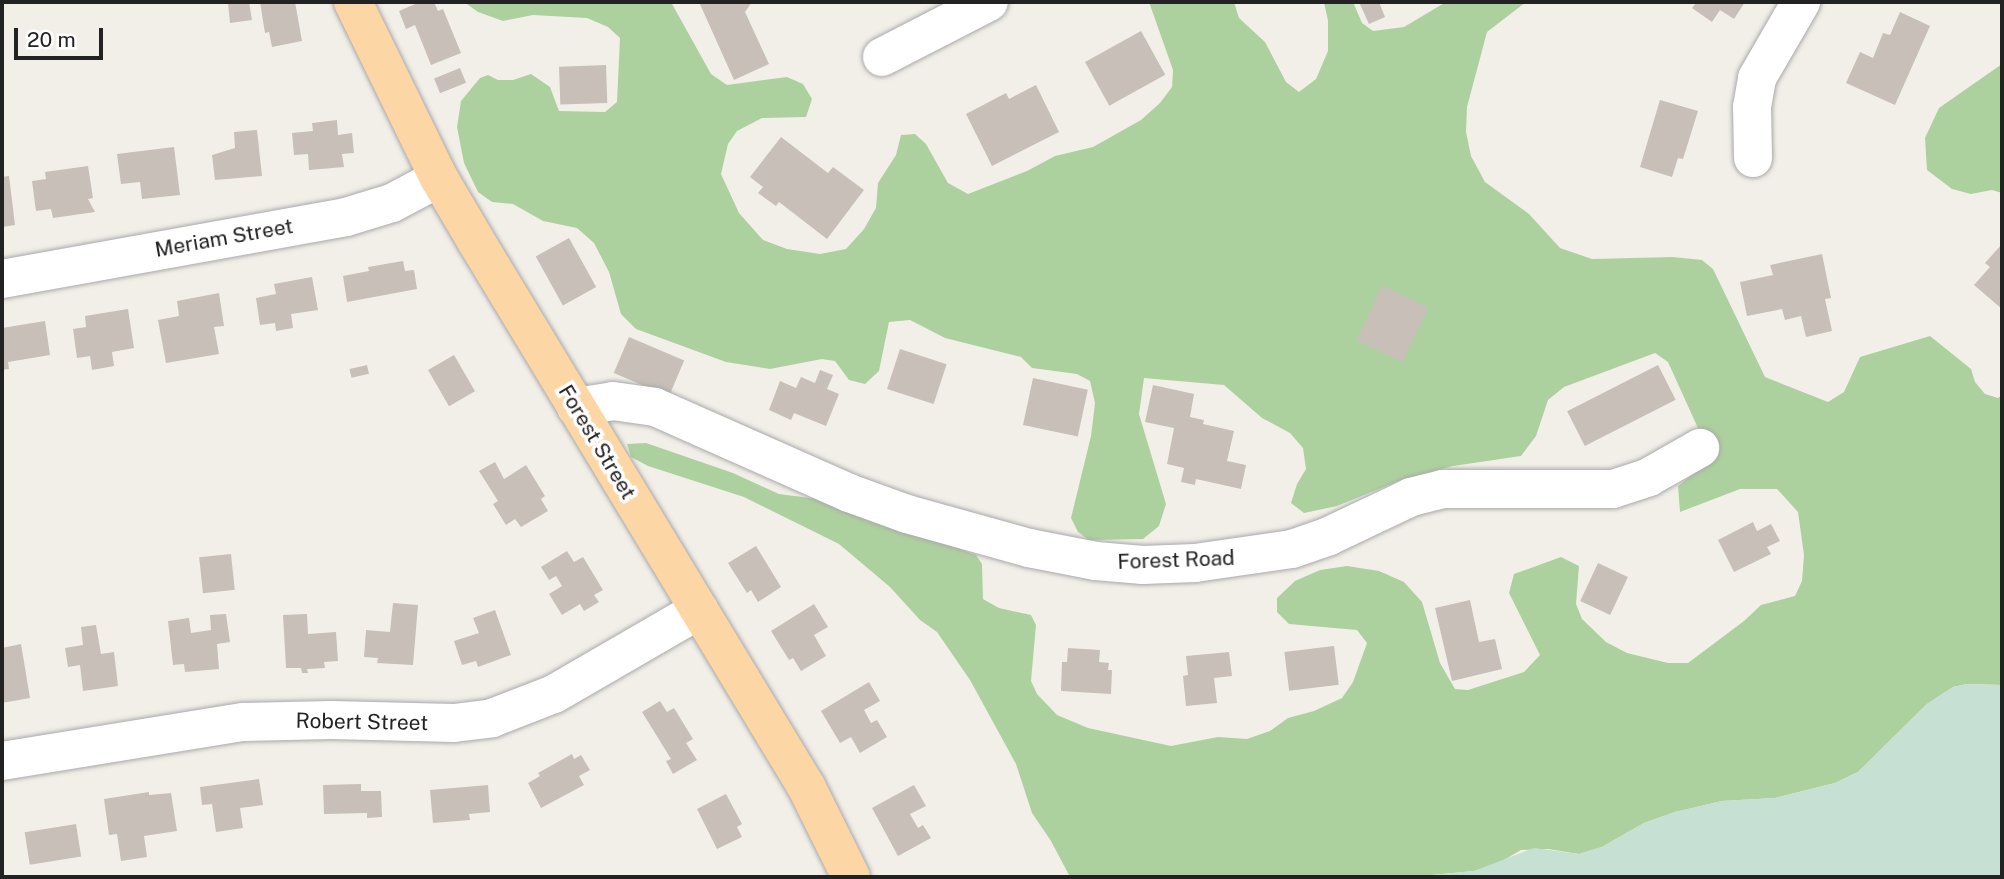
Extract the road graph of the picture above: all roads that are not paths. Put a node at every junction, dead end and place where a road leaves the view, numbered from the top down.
1 (353, 2) edge
2 (989, 2) edge
3 (1801, 2) edge
4 (882, 57) dead end
5 (1753, 158) dead end
6 (439, 178) junction
7 (2, 279) edge
8 (576, 407) junction
9 (1700, 448) dead end
10 (699, 610) junction
11 (2, 761) edge
12 (851, 877) edge

1 - 6 main road, Forest Street
2 - 4 street
3 - 5 street
6 - 7 street, Meriam Street
6 - 8 main road, Forest Street
8 - 9 street, Forest Road
8 - 10 main road, Forest Street
10 - 11 street, Robert Street
10 - 12 main road, Forest Street

